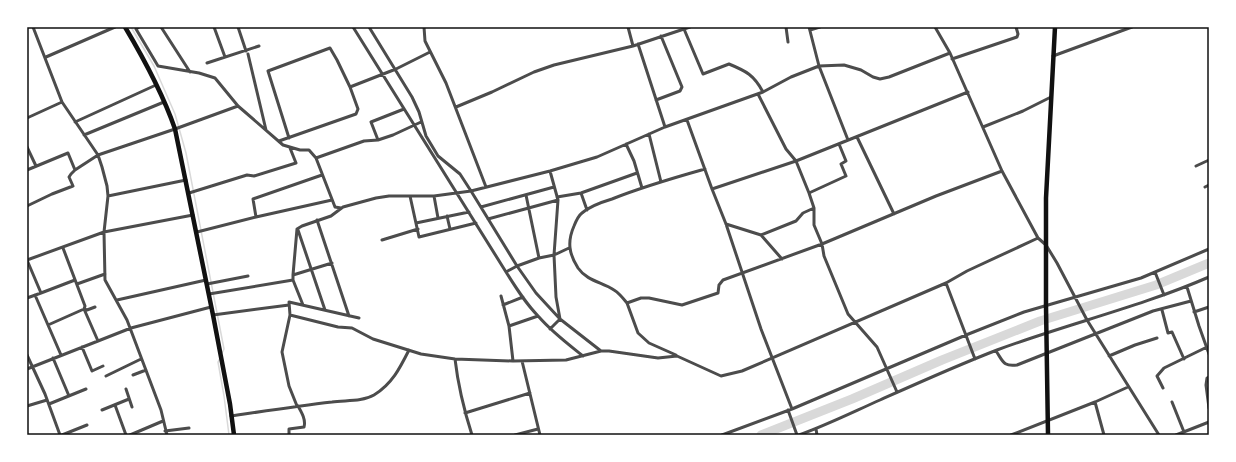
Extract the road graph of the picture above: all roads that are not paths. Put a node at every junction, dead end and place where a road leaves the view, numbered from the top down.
1 (34, 27) edge
2 (115, 27) edge
3 (125, 27) edge
4 (161, 27) edge
5 (214, 27) edge
6 (238, 27) edge
7 (354, 27) edge
8 (369, 27) edge
9 (424, 27) edge
10 (628, 27) edge
11 (690, 27) edge
12 (786, 27) edge
13 (820, 27) edge
14 (935, 27) edge
15 (1016, 27) edge
16 (1055, 27) edge
17 (1132, 27) edge
18 (137, 28) edge
19 (684, 29) junction
20 (810, 29) edge
21 (661, 36) junction
22 (788, 42) dead end
23 (638, 44) junction
24 (259, 46) dead end
25 (633, 46) junction
26 (430, 52) junction
27 (247, 53) junction
28 (950, 54) junction
29 (1053, 56) junction
30 (46, 57) junction
31 (225, 57) junction
32 (952, 59) junction
33 (207, 63) dead end
34 (819, 66) junction
35 (396, 69) junction
36 (190, 72) junction
37 (383, 74) junction
38 (156, 85) junction
39 (350, 88) junction
40 (763, 92) junction
41 (968, 92) junction
42 (758, 94) junction
43 (1051, 97) junction
44 (656, 100) junction
45 (62, 102) junction
46 (164, 102) junction
47 (238, 106) junction
48 (456, 107) junction
49 (404, 109) junction
50 (27, 118) edge
51 (687, 120) junction
52 (75, 122) junction
53 (421, 122) junction
54 (414, 126) junction
55 (665, 127) junction
56 (983, 127) junction
57 (175, 129) junction
58 (266, 130) junction
59 (649, 134) junction
60 (84, 135) junction
61 (857, 137) junction
62 (289, 138) junction
63 (378, 140) junction
64 (848, 140) junction
65 (279, 141) junction
66 (626, 144) junction
67 (839, 144) junction
68 (27, 147) edge
69 (290, 148) junction
70 (98, 155) junction
71 (316, 158) junction
72 (1209, 160) edge
73 (796, 161) junction
74 (36, 166) junction
75 (1196, 166) dead end
76 (705, 169) junction
77 (27, 170) edge
78 (75, 170) junction
79 (550, 170) junction
80 (1002, 171) junction
81 (638, 173) junction
82 (322, 175) junction
83 (186, 180) junction
84 (661, 182) junction
85 (1209, 185) edge
86 (486, 187) junction
87 (554, 187) junction
88 (1205, 187) dead end
89 (642, 188) junction
90 (712, 189) junction
91 (471, 191) junction
92 (193, 192) junction
93 (457, 193) junction
94 (581, 193) junction
95 (809, 193) junction
96 (526, 195) junction
97 (108, 196) junction
98 (410, 196) junction
99 (434, 196) junction
100 (557, 199) junction
101 (332, 200) junction
102 (27, 206) edge
103 (481, 207) junction
104 (341, 208) junction
105 (528, 208) junction
106 (814, 208) junction
107 (587, 210) junction
108 (468, 212) junction
109 (894, 214) junction
110 (193, 215) junction
111 (447, 216) junction
112 (256, 217) junction
113 (438, 218) junction
114 (488, 219) junction
115 (317, 220) junction
116 (416, 222) junction
117 (476, 223) junction
118 (726, 224) junction
119 (297, 229) junction
120 (418, 229) junction
121 (450, 229) junction
122 (104, 232) junction
123 (198, 232) junction
124 (761, 235) junction
125 (1038, 238) junction
126 (382, 240) dead end
127 (822, 244) junction
128 (1046, 245) junction
129 (63, 248) junction
130 (569, 248) junction
131 (1209, 249) edge
132 (554, 255) junction
133 (539, 258) junction
134 (782, 259) junction
135 (27, 260) edge
136 (332, 263) junction
137 (518, 266) junction
138 (311, 269) junction
139 (506, 272) junction
140 (1155, 272) junction
141 (743, 273) junction
142 (105, 274) junction
143 (293, 274) junction
144 (248, 276) dead end
145 (1209, 277) edge
146 (293, 280) junction
147 (76, 282) junction
148 (207, 283) junction
149 (946, 283) junction
150 (1187, 287) junction
151 (41, 293) junction
152 (211, 293) junction
153 (35, 295) junction
154 (1164, 295) junction
155 (501, 296) dead end
156 (523, 297) junction
157 (27, 298) edge
158 (1075, 298) junction
159 (116, 300) junction
160 (1191, 301) junction
161 (627, 303) junction
162 (289, 305) junction
163 (303, 305) junction
164 (503, 305) junction
165 (95, 307) dead end
166 (211, 307) junction
167 (1209, 307) edge
168 (1046, 308) junction
169 (84, 309) junction
170 (325, 310) junction
171 (1162, 310) junction
172 (1194, 312) junction
173 (214, 315) junction
174 (290, 315) junction
175 (349, 316) junction
176 (538, 316) junction
177 (359, 318) dead end
178 (560, 319) junction
179 (1087, 320) junction
180 (854, 322) junction
181 (48, 325) junction
182 (509, 326) junction
183 (131, 328) junction
184 (550, 329) junction
185 (1046, 333) junction
186 (1096, 334) junction
187 (966, 335) junction
188 (1157, 338) dead end
189 (98, 341) junction
190 (82, 347) junction
191 (1207, 347) junction
192 (409, 350) junction
193 (602, 351) junction
194 (996, 351) junction
195 (1047, 354) junction
196 (1209, 354) edge
197 (27, 355) edge
198 (60, 355) junction
199 (584, 356) junction
200 (677, 356) junction
201 (1109, 356) junction
202 (53, 358) junction
203 (141, 359) junction
204 (455, 359) junction
205 (772, 359) junction
206 (975, 359) junction
207 (1184, 359) junction
208 (513, 361) junction
209 (522, 361) junction
210 (103, 366) dead end
211 (32, 367) junction
212 (887, 368) junction
213 (27, 369) edge
214 (146, 370) junction
215 (132, 375) dead end
216 (106, 376) dead end
217 (1209, 377) edge
218 (1128, 387) junction
219 (1163, 388) dead end
220 (126, 389) dead end
221 (86, 390) dead end
222 (897, 392) junction
223 (530, 394) junction
224 (69, 396) junction
225 (129, 399) junction
226 (47, 400) junction
227 (1095, 402) junction
228 (1172, 402) dead end
229 (48, 404) junction
230 (27, 406) edge
231 (115, 406) junction
232 (298, 406) junction
233 (132, 407) dead end
234 (1209, 408) edge
235 (102, 410) dead end
236 (790, 410) junction
237 (465, 413) junction
238 (231, 416) junction
239 (163, 421) junction
240 (1048, 421) junction
241 (1209, 422) edge
242 (87, 425) dead end
243 (188, 428) dead end
244 (538, 429) junction
245 (816, 429) junction
246 (166, 431) junction
247 (1184, 432) junction
248 (61, 435) edge
249 (126, 435) edge
250 (130, 435) edge
251 (167, 435) edge
252 (234, 435) edge
253 (289, 435) edge
254 (472, 435) edge
255 (515, 435) edge
256 (540, 435) edge
257 (722, 435) edge
258 (798, 435) edge
259 (817, 435) edge
260 (1011, 435) edge
261 (1048, 435) edge
262 (1104, 435) edge
263 (1159, 435) edge
264 (1176, 435) edge

1 - 30 street
2 - 30 street
3 - 38 main road
4 - 36 street
5 - 31 street
6 - 27 street
7 - 37 street
8 - 35 street
9 - 26 street
10 - 25 street
11 - 19 street
12 - 22 street
13 - 20 street
14 - 28 street
15 - 32 street
16 - 29 main road
17 - 29 street
18 - 36 street
19 - 21 street
19 - 40 street
20 - 34 street
21 - 23 street
21 - 44 street
23 - 25 street
23 - 44 street
24 - 27 street
25 - 48 street
26 - 35 street
26 - 48 street
27 - 31 street
27 - 58 street
28 - 32 street
28 - 34 street
29 - 43 main road
30 - 45 street
31 - 33 street
32 - 41 street
34 - 40 street
34 - 64 street
35 - 37 street
35 - 53 street
36 - 47 street
37 - 39 street
37 - 49 street
38 - 46 main road
38 - 52 street
39 - 62 street
39 - 62 street
40 - 42 street
41 - 56 street
41 - 61 street
42 - 51 street
42 - 73 street
43 - 56 street
43 - 128 main road
44 - 55 street
45 - 50 street
45 - 52 street
46 - 57 main road
46 - 60 street
47 - 57 street
47 - 58 street
48 - 86 street
49 - 54 street
49 - 63 street
51 - 55 street
51 - 76 street
52 - 60 street
53 - 54 street
53 - 91 street
54 - 63 street
54 - 93 street
55 - 59 street
56 - 80 street
57 - 70 street
57 - 83 main road
58 - 65 street
59 - 66 street
59 - 84 street
60 - 70 street
61 - 64 street
61 - 109 street
62 - 65 street
63 - 71 street
64 - 67 street
65 - 69 street
66 - 79 street
66 - 81 street
67 - 73 street
67 - 95 street
68 - 74 street
69 - 71 street
69 - 92 street
70 - 78 street
70 - 97 street
71 - 82 street
72 - 75 street
73 - 90 street
73 - 95 street
74 - 77 street
74 - 78 street
76 - 84 street
76 - 90 street
78 - 102 street
79 - 86 street
79 - 87 street
80 - 109 street
80 - 125 street
81 - 89 street
81 - 94 street
82 - 101 street
82 - 112 street
83 - 92 main road
83 - 97 street
84 - 89 street
85 - 88 street
86 - 91 street
87 - 96 street
87 - 100 street
89 - 107 street
90 - 118 street
91 - 93 street
91 - 103 street
92 - 110 main road
93 - 99 street
93 - 108 street
94 - 100 street
94 - 107 street
95 - 106 street
96 - 103 street
96 - 105 street
97 - 122 street
98 - 99 street
98 - 104 street
98 - 116 street
99 - 113 street
100 - 105 street
100 - 132 street
101 - 104 street
101 - 112 street
103 - 114 street
104 - 115 street
105 - 114 street
105 - 133 street
106 - 124 street
106 - 127 street
107 - 130 street
108 - 111 street
108 - 117 street
109 - 127 street
110 - 122 street
110 - 123 main road
111 - 113 street
111 - 121 street
112 - 123 street
113 - 116 street
114 - 137 street
115 - 119 street
115 - 136 street
116 - 120 street
117 - 121 street
117 - 139 street
118 - 124 street
118 - 141 street
119 - 138 street
119 - 143 street
120 - 121 street
120 - 126 street
122 - 129 street
122 - 142 street
123 - 148 main road
124 - 134 street
125 - 128 street
125 - 149 street
127 - 134 street
127 - 180 street
128 - 158 street
128 - 168 main road
129 - 135 street
129 - 147 street
130 - 132 street
130 - 161 street
131 - 140 street
132 - 133 street
132 - 178 street
133 - 137 street
134 - 141 street
135 - 151 street
136 - 138 street
136 - 175 street
137 - 139 street
137 - 178 street
138 - 143 street
138 - 170 street
139 - 156 street
140 - 154 street
140 - 158 street
141 - 161 street
141 - 205 street
142 - 147 street
142 - 159 street
143 - 146 street
144 - 148 street
145 - 150 street
146 - 152 street
146 - 163 street
147 - 151 street
147 - 169 street
148 - 152 main road
148 - 159 street
149 - 180 street
149 - 187 street
150 - 154 street
150 - 160 street
151 - 153 street
152 - 166 main road
153 - 157 street
153 - 181 street
154 - 179 street
155 - 164 street
156 - 164 street
156 - 176 street
158 - 168 street
158 - 179 street
159 - 183 street
160 - 171 street
160 - 172 street
161 - 200 street
162 - 163 street
162 - 173 street
162 - 174 street
163 - 170 street
164 - 182 street
165 - 169 street
166 - 173 main road
166 - 183 street
167 - 172 street
168 - 185 main road
168 - 187 street
169 - 181 street
169 - 189 street
170 - 175 street
171 - 186 street
171 - 207 street
172 - 191 street
173 - 238 main road
174 - 192 street
174 - 232 street
175 - 177 street
176 - 182 street
176 - 184 street
178 - 184 street
178 - 193 street
179 - 185 street
179 - 186 street
180 - 205 street
180 - 212 street
181 - 198 street
182 - 208 street
183 - 189 street
183 - 203 street
184 - 199 street
185 - 194 street
185 - 195 main road
186 - 195 street
186 - 201 street
187 - 206 street
187 - 212 street
188 - 201 street
189 - 190 street
190 - 198 street
190 - 210 street
191 - 196 street
191 - 207 street
192 - 204 street
192 - 232 street
193 - 199 street
193 - 200 street
194 - 195 street
194 - 206 street
195 - 240 main road
197 - 211 street
198 - 202 street
199 - 209 street
200 - 205 street
201 - 218 street
202 - 211 street
202 - 224 street
203 - 214 street
203 - 216 street
204 - 208 street
204 - 237 street
205 - 236 street
206 - 222 street
207 - 219 street
208 - 209 street
209 - 223 street
211 - 213 street
211 - 226 street
212 - 222 street
212 - 236 street
214 - 215 street
214 - 239 street
217 - 234 street
218 - 227 street
218 - 263 street
220 - 225 street
221 - 224 street
222 - 245 street
223 - 237 street
223 - 244 street
224 - 229 street
225 - 231 street
225 - 233 street
226 - 229 street
226 - 230 street
227 - 240 street
227 - 262 street
228 - 247 street
229 - 248 street
231 - 235 street
231 - 249 street
232 - 238 street
232 - 253 street
236 - 257 street
236 - 258 street
237 - 254 street
238 - 252 main road
239 - 246 street
239 - 250 street
240 - 260 street
240 - 261 main road
241 - 247 street
242 - 248 street
243 - 246 street
244 - 255 street
244 - 256 street
245 - 258 street
245 - 259 street
246 - 251 street
247 - 264 street

